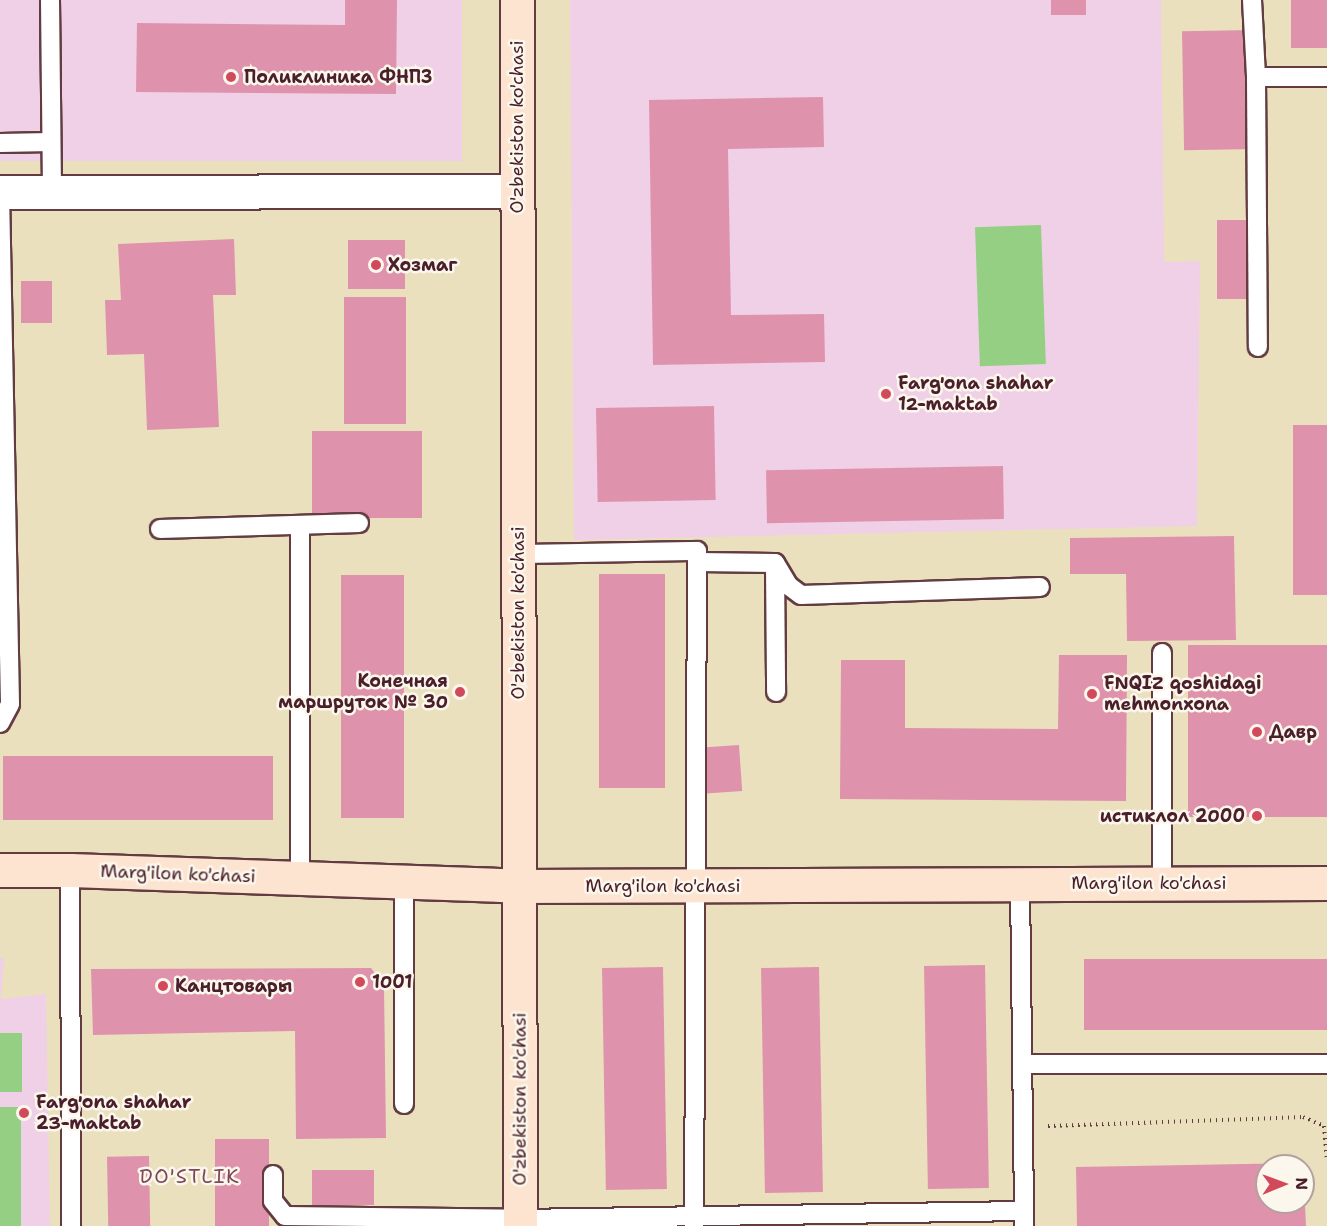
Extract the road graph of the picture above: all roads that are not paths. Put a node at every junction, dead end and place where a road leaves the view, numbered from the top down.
1 (50, 0) edge
2 (517, 0) edge
3 (1252, 0) edge
4 (1256, 76) junction
5 (1327, 77) edge
6 (51, 142) junction
7 (0, 143) edge
8 (52, 191) junction
9 (517, 191) junction
10 (0, 192) edge
11 (1258, 346) dead end
12 (359, 523) dead end
13 (300, 526) junction
14 (160, 529) dead end
15 (518, 554) junction
16 (698, 562) junction
17 (775, 563) junction
18 (1040, 587) dead end
19 (1162, 653) dead end
20 (777, 692) dead end
21 (0, 723) edge
22 (0, 870) edge
23 (70, 870) junction
24 (300, 878) junction
25 (404, 882) junction
26 (1020, 883) junction
27 (1162, 883) junction
28 (1327, 883) edge
29 (519, 886) junction
30 (696, 886) junction
31 (1022, 1064) junction
32 (1327, 1064) edge
33 (404, 1104) dead end
34 (273, 1175) dead end
35 (1024, 1218) edge
36 (694, 1222) edge
37 (520, 1223) edge
38 (71, 1226) edge

1 - 6 lane
2 - 9 street, O'zbekiston ko'chasi
3 - 4 lane
4 - 5 lane
4 - 11 lane
6 - 7 lane
6 - 8 lane
8 - 9 street
8 - 10 street
9 - 15 street, O'zbekiston ko'chasi
10 - 21 lane
12 - 13 lane
13 - 14 lane
13 - 24 lane
15 - 16 lane
15 - 29 street, O'zbekiston ko'chasi
16 - 17 lane
16 - 30 lane
17 - 18 lane
17 - 20 lane
19 - 27 lane
22 - 23 street, Marg'ilon ko'chasi
23 - 24 street, Marg'ilon ko'chasi
23 - 38 lane
24 - 25 street, Marg'ilon ko'chasi
25 - 29 street, Marg'ilon ko'chasi
25 - 33 lane
26 - 27 street, Marg'ilon ko'chasi
26 - 30 street, Marg'ilon ko'chasi
26 - 31 lane
27 - 28 street, Marg'ilon ko'chasi
29 - 30 street, Marg'ilon ko'chasi
29 - 37 street, O'zbekiston ko'chasi
30 - 36 lane
31 - 32 lane
31 - 35 lane
34 - 37 lane
35 - 36 lane
36 - 37 lane

